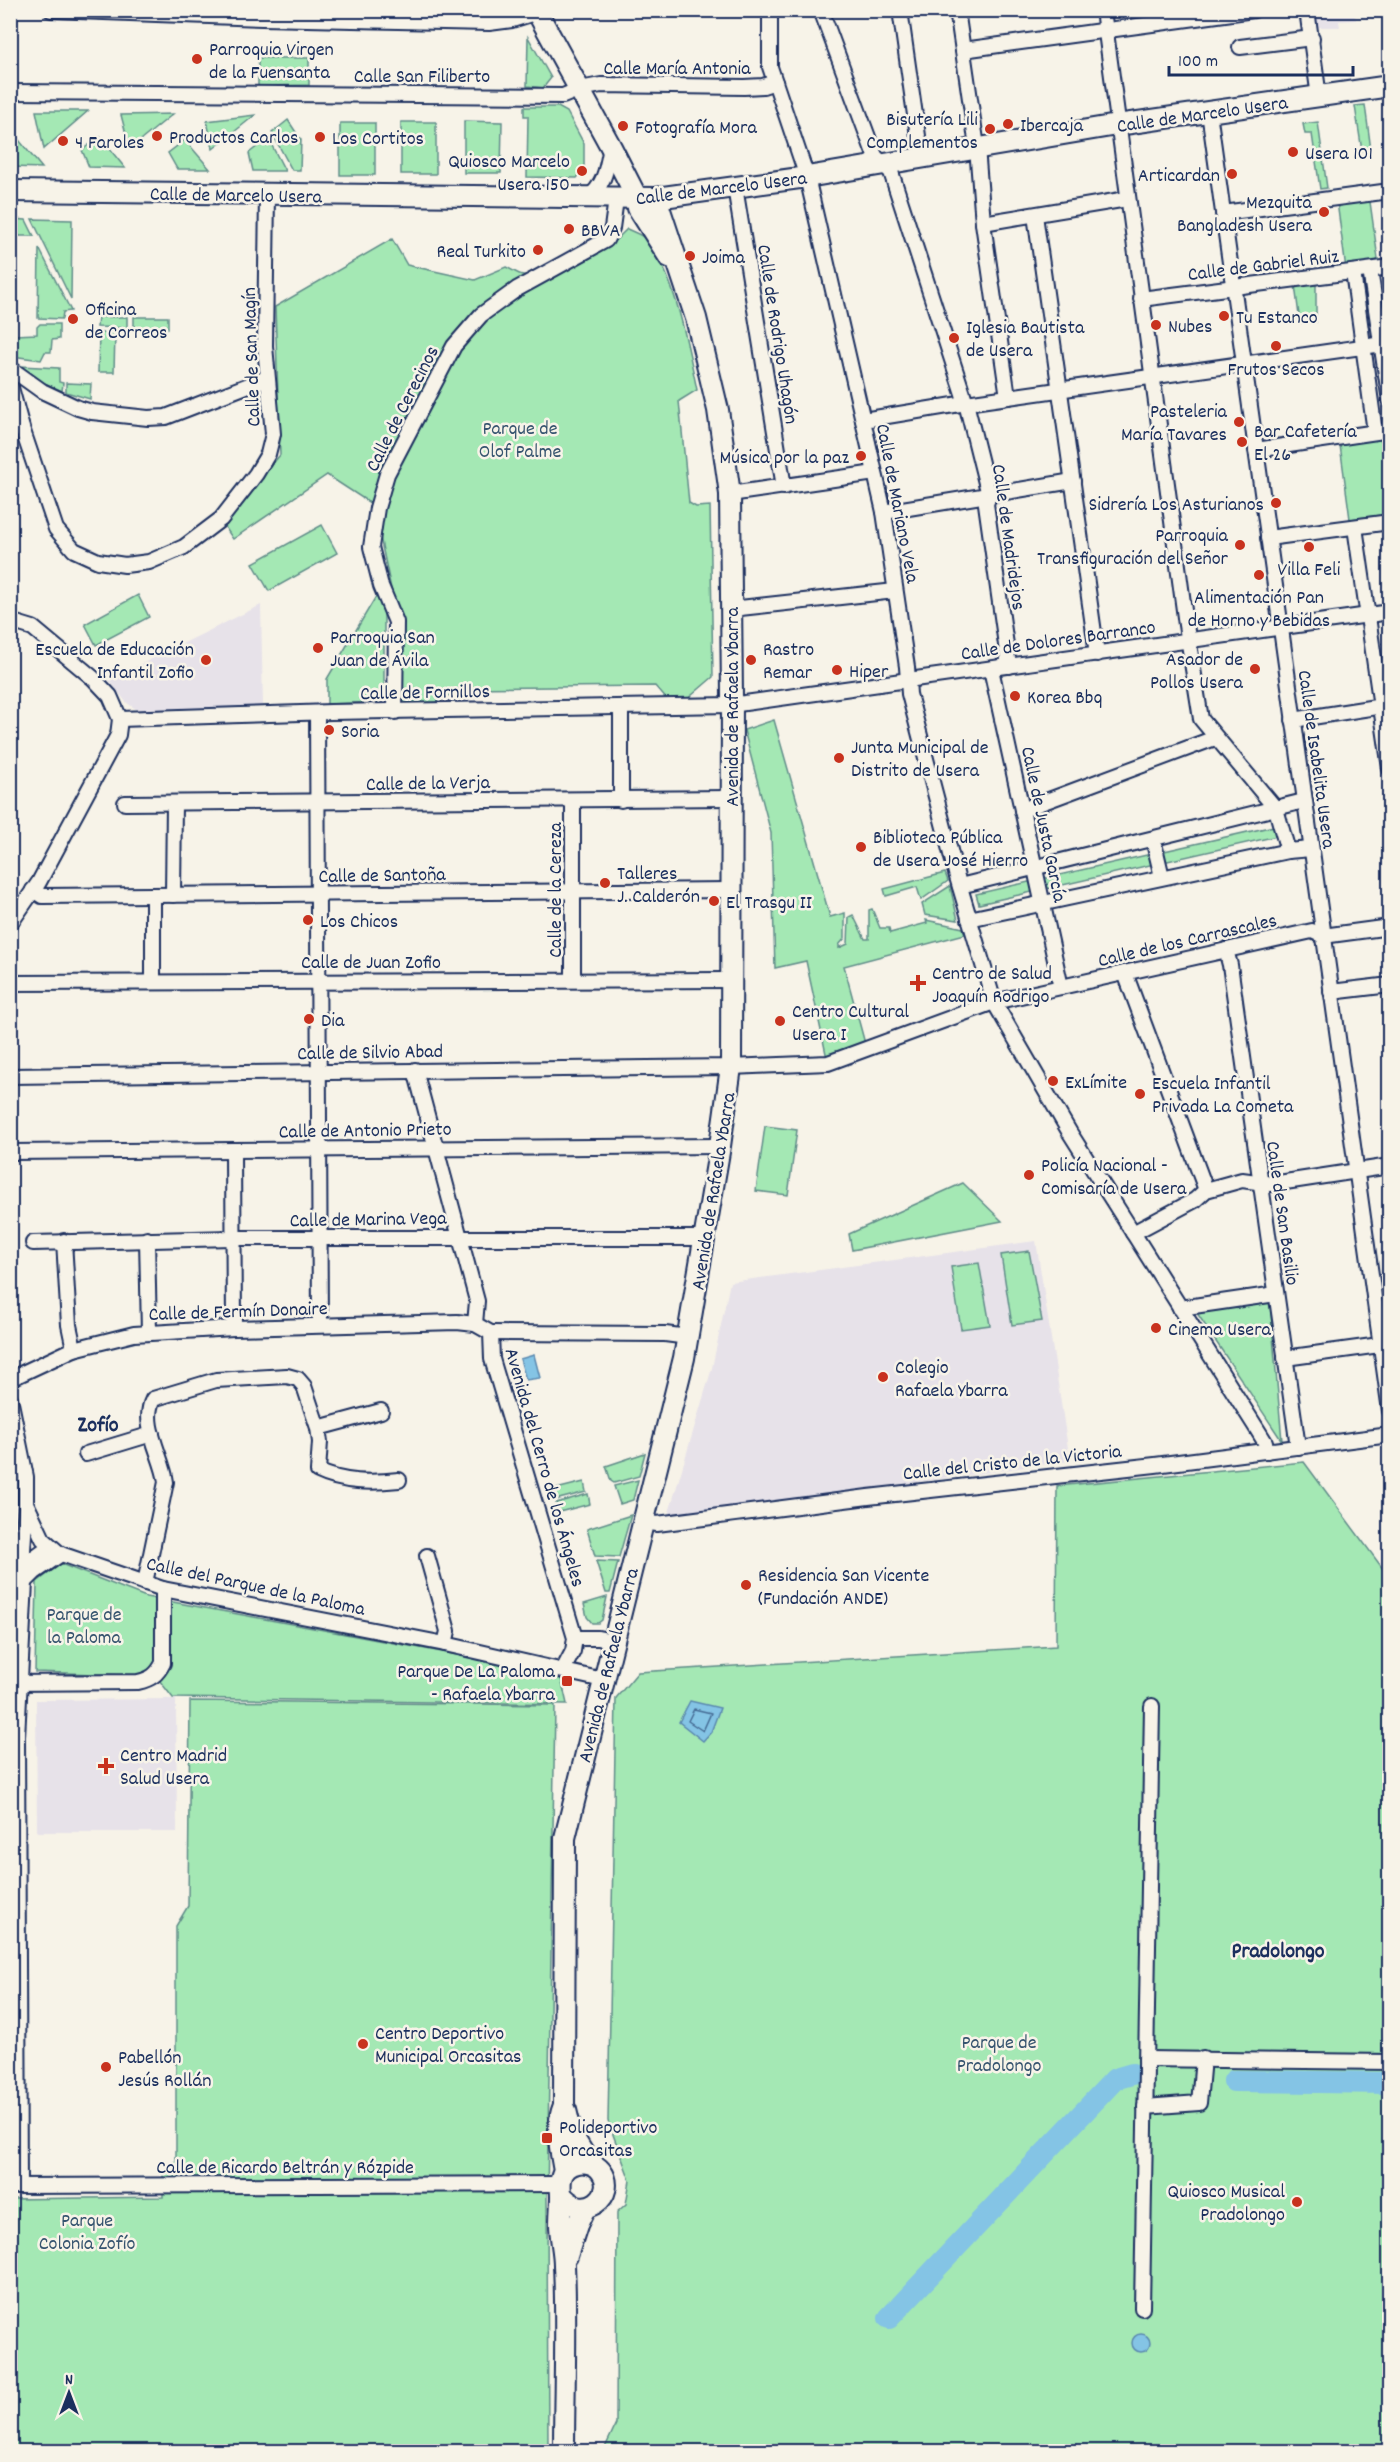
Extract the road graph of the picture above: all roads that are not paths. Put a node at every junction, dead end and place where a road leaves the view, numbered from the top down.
1 (51, 10) edge
2 (770, 10) edge
3 (821, 10) edge
4 (900, 10) edge
5 (957, 10) edge
6 (1102, 10) edge
7 (1254, 10) edge
8 (1307, 10) edge
9 (539, 11) edge
10 (1173, 16) edge
11 (1105, 31) junction
12 (1311, 38) junction
13 (1240, 47) dead end
14 (963, 51) junction
15 (775, 82) junction
16 (1389, 86) edge
17 (580, 89) junction
18 (10, 92) edge
19 (1319, 97) junction
20 (1209, 112) junction
21 (1117, 125) junction
22 (610, 147) junction
23 (977, 147) junction
24 (921, 157) junction
25 (883, 164) junction
26 (807, 177) junction
27 (735, 188) junction
28 (10, 191) edge
29 (1389, 191) edge
30 (267, 194) junction
31 (587, 198) junction
32 (646, 198) junction
33 (616, 199) junction
34 (1127, 199) junction
35 (1222, 213) junction
36 (1035, 214) junction
37 (983, 223) junction
38 (1389, 267) edge
39 (1371, 270) junction
40 (1353, 272) junction
41 (1234, 287) junction
42 (1141, 299) junction
43 (1385, 343) edge
44 (1363, 346) junction
45 (1244, 363) junction
46 (10, 368) edge
47 (1152, 376) junction
48 (267, 378) junction
49 (10, 384) edge
50 (1060, 390) junction
51 (1008, 397) junction
52 (1389, 401) edge
53 (966, 403) junction
54 (863, 420) junction
55 (1382, 431) edge
56 (1256, 450) junction
57 (875, 473) junction
58 (1073, 482) junction
59 (784, 487) junction
60 (730, 494) junction
61 (989, 495) junction
62 (884, 512) junction
63 (1389, 522) edge
64 (1355, 527) junction
65 (1268, 538) junction
66 (896, 591) junction
67 (731, 609) junction
68 (1389, 612) edge
69 (1368, 615) junction
70 (10, 621) edge
71 (1280, 628) junction
72 (1188, 641) junction
73 (1096, 654) junction
74 (1009, 666) junction
75 (991, 669) junction
76 (908, 679) junction
77 (731, 705) junction
78 (1385, 706) edge
79 (621, 707) junction
80 (395, 711) junction
81 (317, 713) junction
82 (120, 719) junction
83 (1293, 720) junction
84 (1215, 738) junction
85 (1389, 769) edge
86 (731, 798) junction
87 (573, 800) junction
88 (621, 800) junction
89 (1304, 801) junction
90 (125, 803) dead end
91 (174, 803) junction
92 (318, 803) junction
93 (1276, 809) junction
94 (1022, 810) junction
95 (1153, 839) junction
96 (1311, 849) junction
97 (1288, 850) junction
98 (1035, 867) junction
99 (1162, 877) junction
100 (960, 886) junction
101 (33, 890) junction
102 (732, 890) junction
103 (573, 891) junction
104 (173, 894) junction
105 (318, 894) junction
106 (153, 895) junction
107 (1042, 903) junction
108 (969, 919) junction
109 (10, 924) edge
110 (1389, 927) edge
111 (1323, 936) junction
112 (1226, 950) junction
113 (1125, 973) junction
114 (573, 979) junction
115 (319, 980) junction
116 (731, 980) junction
117 (153, 981) junction
118 (10, 983) edge
119 (1389, 984) edge
120 (1061, 987) junction
121 (1331, 992) junction
122 (994, 1002) junction
123 (731, 1067) junction
124 (415, 1070) junction
125 (319, 1071) junction
126 (10, 1076) edge
127 (720, 1146) junction
128 (436, 1148) junction
129 (320, 1149) junction
130 (232, 1150) junction
131 (10, 1152) edge
132 (1389, 1166) edge
133 (1356, 1172) junction
134 (1260, 1184) junction
135 (1206, 1190) junction
136 (1133, 1233) junction
137 (459, 1236) junction
138 (232, 1238) junction
139 (705, 1238) junction
140 (147, 1239) junction
141 (320, 1239) junction
142 (64, 1241) junction
143 (33, 1243) dead end
144 (1276, 1294) junction
145 (1180, 1308) junction
146 (476, 1324) junction
147 (320, 1325) junction
148 (234, 1328) junction
149 (149, 1332) junction
150 (491, 1333) junction
151 (688, 1337) junction
152 (1385, 1344) edge
153 (74, 1349) junction
154 (1285, 1358) junction
155 (10, 1379) edge
156 (10, 1398) edge
157 (381, 1411) dead end
158 (1389, 1411) edge
159 (318, 1428) junction
160 (152, 1434) junction
161 (1388, 1439) edge
162 (1298, 1447) junction
163 (1267, 1451) junction
164 (86, 1454) dead end
165 (399, 1480) dead end
166 (26, 1503) junction
167 (644, 1522) junction
168 (61, 1554) junction
169 (427, 1556) dead end
170 (22, 1566) junction
171 (25, 1582) junction
172 (144, 1583) junction
173 (163, 1589) junction
174 (575, 1638) junction
175 (613, 1641) junction
176 (446, 1644) junction
177 (538, 1664) junction
178 (563, 1670) junction
179 (603, 1680) junction
180 (14, 1683) edge
181 (1152, 1706) dead end
182 (15, 1853) edge
183 (14, 2014) edge
184 (1203, 2058) junction
185 (1146, 2059) junction
186 (1389, 2062) edge
187 (564, 2105) junction
188 (1145, 2107) junction
189 (589, 2163) junction
190 (562, 2183) junction
191 (15, 2186) edge
192 (585, 2208) junction
193 (564, 2264) junction
194 (1142, 2308) dead end
195 (564, 2451) edge

1 - 9 street
2 - 15 street, Calle de Mariano Vela
3 - 25 street, Calle de Madridejos
4 - 24 street
5 - 14 street
6 - 11 street
7 - 10 street
8 - 12 street
9 - 17 main road, Avenida de Rafaela Ybarra
10 - 11 street
11 - 14 street
11 - 21 street
12 - 13 street
12 - 19 street
14 - 23 street
15 - 17 street, Calle María Antonia
15 - 26 street, Calle de Mariano Vela
16 - 19 main road, Calle de Marcelo Usera
17 - 18 street, Calle San Filiberto
17 - 22 main road, Avenida de Rafaela Ybarra
19 - 20 main road, Calle de Marcelo Usera
20 - 21 main road, Calle de Marcelo Usera
20 - 35 street, Calle de Isabelita Usera
21 - 23 main road, Calle de Marcelo Usera
21 - 34 street
22 - 31 street
22 - 32 main road, Avenida de Rafaela Ybarra
23 - 24 main road, Calle de Marcelo Usera
23 - 37 street
24 - 25 main road, Calle de Marcelo Usera
25 - 26 main road, Calle de Marcelo Usera
25 - 53 street, Calle de Madridejos
26 - 27 main road, Calle de Marcelo Usera
26 - 54 street, Calle de Mariano Vela
27 - 32 main road, Calle de Marcelo Usera
27 - 59 street, Calle de Rodrigo Uhagón
28 - 30 main road, Calle de Marcelo Usera
29 - 35 street
30 - 31 main road, Calle de Marcelo Usera
30 - 48 street, Calle de San Magín
31 - 33 main road, Calle de Marcelo Usera
32 - 33 main road, Calle de Marcelo Usera
32 - 60 main road, Avenida de Rafaela Ybarra
33 - 80 street, Calle de Cerecinos
34 - 36 street
34 - 42 street
35 - 41 street, Calle de Isabelita Usera
36 - 37 street
36 - 50 street
37 - 51 street
38 - 39 street, Calle de Gabriel Ruiz
39 - 40 street, Calle de Gabriel Ruiz
39 - 43 street
40 - 41 street, Calle de Gabriel Ruiz
40 - 44 street
41 - 42 street, Calle de Gabriel Ruiz
41 - 45 street, Calle de Isabelita Usera
42 - 47 street
43 - 44 street
43 - 52 street
44 - 45 street
44 - 55 street
45 - 47 street
45 - 56 street, Calle de Isabelita Usera
46 - 48 street
47 - 50 street
47 - 72 street
48 - 49 street, Calle de San Magín
50 - 51 street
50 - 58 street
51 - 53 street
53 - 54 street
53 - 61 street, Calle de Madridejos
54 - 57 street, Calle de Mariano Vela
55 - 56 street
56 - 65 street, Calle de Isabelita Usera
57 - 59 street
57 - 62 street, Calle de Mariano Vela
58 - 61 street
58 - 73 street
59 - 60 street
60 - 67 main road, Avenida de Rafaela Ybarra
61 - 62 street
61 - 74 street, Calle de Madridejos
62 - 66 street, Calle de Mariano Vela
63 - 64 street
64 - 65 street
64 - 69 street
65 - 71 street, Calle de Isabelita Usera
66 - 67 street
66 - 76 street, Calle de Mariano Vela
67 - 77 main road, Avenida de Rafaela Ybarra
68 - 69 street, Calle de Dolores Barranco
69 - 71 street, Calle de Dolores Barranco
69 - 78 street
70 - 82 street
71 - 72 street, Calle de Dolores Barranco
71 - 83 street, Calle de Isabelita Usera
72 - 73 street, Calle de Dolores Barranco
72 - 84 street
73 - 74 street, Calle de Dolores Barranco
74 - 75 street, Calle de Dolores Barranco
75 - 76 street, Calle de Dolores Barranco
75 - 94 street, Calle de Justa García
76 - 77 street, Calle de Dolores Barranco
76 - 100 street, Calle de Mariano Vela
77 - 79 street, Calle de Fornillos
77 - 86 main road, Avenida de Rafaela Ybarra
78 - 83 street
78 - 85 street
79 - 80 street, Calle de Fornillos
79 - 88 street
80 - 81 street, Calle de Fornillos
81 - 82 street, Calle de Fornillos
81 - 92 street
82 - 101 street
83 - 89 street, Calle de Isabelita Usera
84 - 93 street
84 - 94 street
86 - 88 street, Calle de la Verja
86 - 102 main road, Avenida de Rafaela Ybarra
87 - 88 street, Calle de la Verja
87 - 92 street, Calle de la Verja
87 - 103 street, Calle de la Cereza
89 - 93 street
89 - 96 street, Calle de Isabelita Usera
90 - 91 street, Calle de la Verja
91 - 92 street, Calle de la Verja
91 - 104 street
92 - 105 street
93 - 95 street
93 - 97 street
94 - 98 street, Calle de Justa García
95 - 98 street
95 - 99 street
96 - 97 street
96 - 111 street, Calle de Isabelita Usera
97 - 99 street
98 - 100 street
98 - 107 street, Calle de Justa García
99 - 107 street
100 - 108 street, Calle de Mariano Vela
101 - 106 street, Calle de Santoña
101 - 109 street
102 - 103 street, Calle de Santoña
102 - 116 main road, Avenida de Rafaela Ybarra
103 - 105 street, Calle de Santoña
103 - 114 street, Calle de la Cereza
104 - 105 street, Calle de Santoña
104 - 106 street, Calle de Santoña
105 - 115 street
106 - 117 street
107 - 108 street
107 - 120 street, Calle de Justa García
108 - 122 street, Calle de Mariano Vela
110 - 111 street, Calle de los Carrascales
111 - 112 street, Calle de los Carrascales
111 - 121 street, Calle de Isabelita Usera
112 - 113 street, Calle de los Carrascales
112 - 134 street, Calle de San Basilio
113 - 120 street, Calle de los Carrascales
113 - 135 street
114 - 115 street, Calle de Juan Zofio
114 - 116 street, Calle de Juan Zofio
115 - 117 street, Calle de Juan Zofio
115 - 125 street
116 - 123 main road, Avenida de Rafaela Ybarra
117 - 118 street, Calle de Juan Zofio
119 - 121 street
120 - 122 street, Calle de los Carrascales
121 - 133 street, Calle de Isabelita Usera
122 - 123 street, Calle de Silvio Abad
122 - 136 street, Calle de Mariano Vela
123 - 124 street, Calle de Silvio Abad
123 - 127 main road, Avenida de Rafaela Ybarra
124 - 125 street, Calle de Silvio Abad
124 - 128 street
125 - 126 street, Calle de Silvio Abad
125 - 129 street
127 - 128 street, Calle de Antonio Prieto
127 - 139 main road, Avenida de Rafaela Ybarra
128 - 129 street, Calle de Antonio Prieto
128 - 137 street
129 - 130 street, Calle de Antonio Prieto
129 - 141 street
130 - 131 street, Calle de Antonio Prieto
130 - 138 street
132 - 133 street
133 - 134 street
133 - 152 street, Calle de Isabelita Usera
134 - 135 street
134 - 144 street, Calle de San Basilio
135 - 136 street
136 - 145 street, Calle de Mariano Vela
137 - 139 street, Calle de Marina Vega
137 - 141 street, Calle de Marina Vega
137 - 146 street
138 - 140 street, Calle de Marina Vega
138 - 141 street, Calle de Marina Vega
138 - 148 street
139 - 151 main road, Avenida de Rafaela Ybarra
140 - 142 street, Calle de Marina Vega
140 - 149 street
141 - 147 street
142 - 143 street, Calle de Marina Vega
142 - 153 street
144 - 145 street
144 - 154 street, Calle de San Basilio
145 - 163 street, Calle de Mariano Vela
146 - 147 street, Calle de Fermín Donaire
146 - 150 street, Avenida del Cerro de los Ángeles
147 - 148 street, Calle de Fermín Donaire
148 - 149 street, Calle de Fermín Donaire
149 - 153 street, Calle de Fermín Donaire
150 - 151 street
150 - 174 street, Avenida del Cerro de los Ángeles
151 - 167 main road, Avenida de Rafaela Ybarra
152 - 154 street
152 - 158 street, Calle de Isabelita Usera
153 - 155 street, Calle de Fermín Donaire
154 - 162 street, Calle de San Basilio
156 - 166 street, Calle del Parque de la Paloma
157 - 159 street
159 - 160 street
159 - 165 street
160 - 164 street
160 - 172 street
161 - 162 street, Calle del Cristo de la Victoria
162 - 163 street, Calle del Cristo de la Victoria
163 - 167 street, Calle del Cristo de la Victoria
166 - 168 street, Calle del Parque de la Paloma
166 - 170 street
167 - 175 main road, Avenida de Rafaela Ybarra
168 - 170 street, Calle del Parque de la Paloma
168 - 171 street
168 - 172 street, Calle del Parque de la Paloma
169 - 176 street
170 - 171 street
171 - 180 street
172 - 173 street, Calle del Parque de la Paloma
173 - 176 street, Calle del Parque de la Paloma
173 - 180 street
174 - 175 street
174 - 177 street
174 - 178 street
175 - 179 main road, Avenida de Rafaela Ybarra
176 - 177 street, Calle del Parque de la Paloma
177 - 178 street, Calle del Parque de la Paloma
178 - 179 street, Calle del Parque de la Paloma
179 - 187 main road, Avenida de Rafaela Ybarra
180 - 182 street
181 - 185 street
182 - 183 street
183 - 191 street
184 - 185 street
184 - 186 street
184 - 188 street
185 - 188 street
187 - 189 main road, Avenida de Rafaela Ybarra
187 - 190 main road, Avenida de Rafaela Ybarra
188 - 194 street
189 - 190 main road
189 - 192 main road, Avenida de Rafaela Ybarra
190 - 191 street, Calle de Ricardo Beltrán y Rózpide
190 - 192 main road
190 - 193 main road, Avenida de Rafaela Ybarra
192 - 193 main road, Avenida de Rafaela Ybarra
193 - 195 main road, Avenida de Rafaela Ybarra

